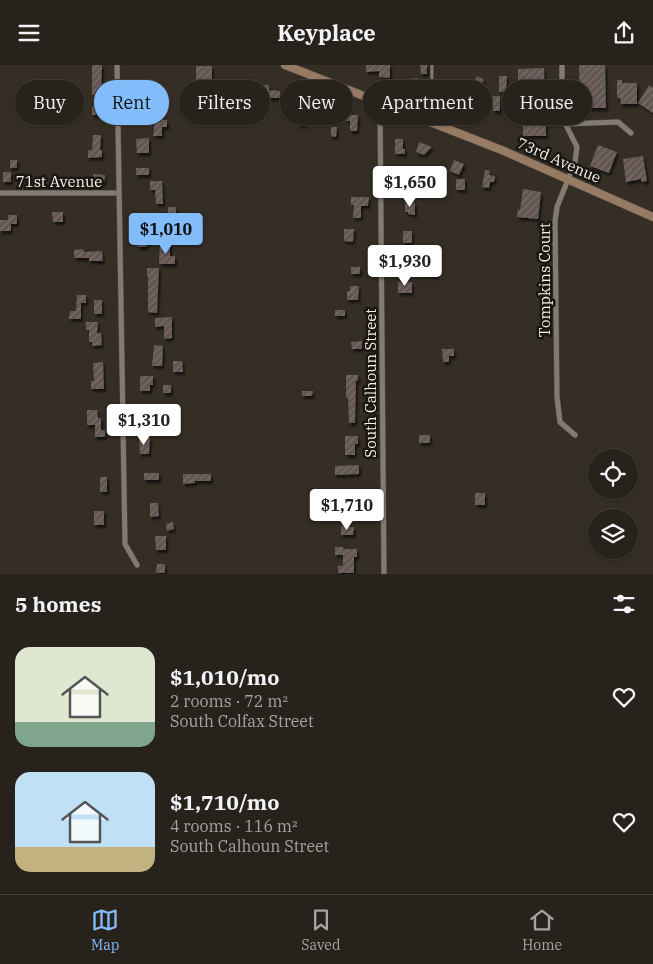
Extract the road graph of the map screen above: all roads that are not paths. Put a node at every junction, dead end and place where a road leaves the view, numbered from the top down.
1 (117, 65) edge
2 (286, 65) edge
3 (432, 65) edge
4 (562, 65) edge
5 (431, 80) edge
6 (562, 80) edge
7 (363, 95) edge
8 (592, 124) edge
9 (380, 125) edge
10 (438, 125) edge
11 (566, 125) edge
12 (632, 133) dead end
13 (568, 178) junction
14 (0, 193) edge
15 (118, 193) junction
16 (653, 217) edge
17 (575, 435) dead end
18 (137, 565) dead end
19 (384, 574) edge

1 - 15 street
2 - 7 street, 73rd Avenue
3 - 5 lane
4 - 6 street, Tompkins Court
8 - 12 street
9 - 19 street, South Calhoun Street
10 - 13 street, 73rd Avenue
11 - 13 street, Tompkins Court
13 - 16 street, 73rd Avenue
13 - 17 street, Tompkins Court
14 - 15 street, 71st Avenue
15 - 18 street

